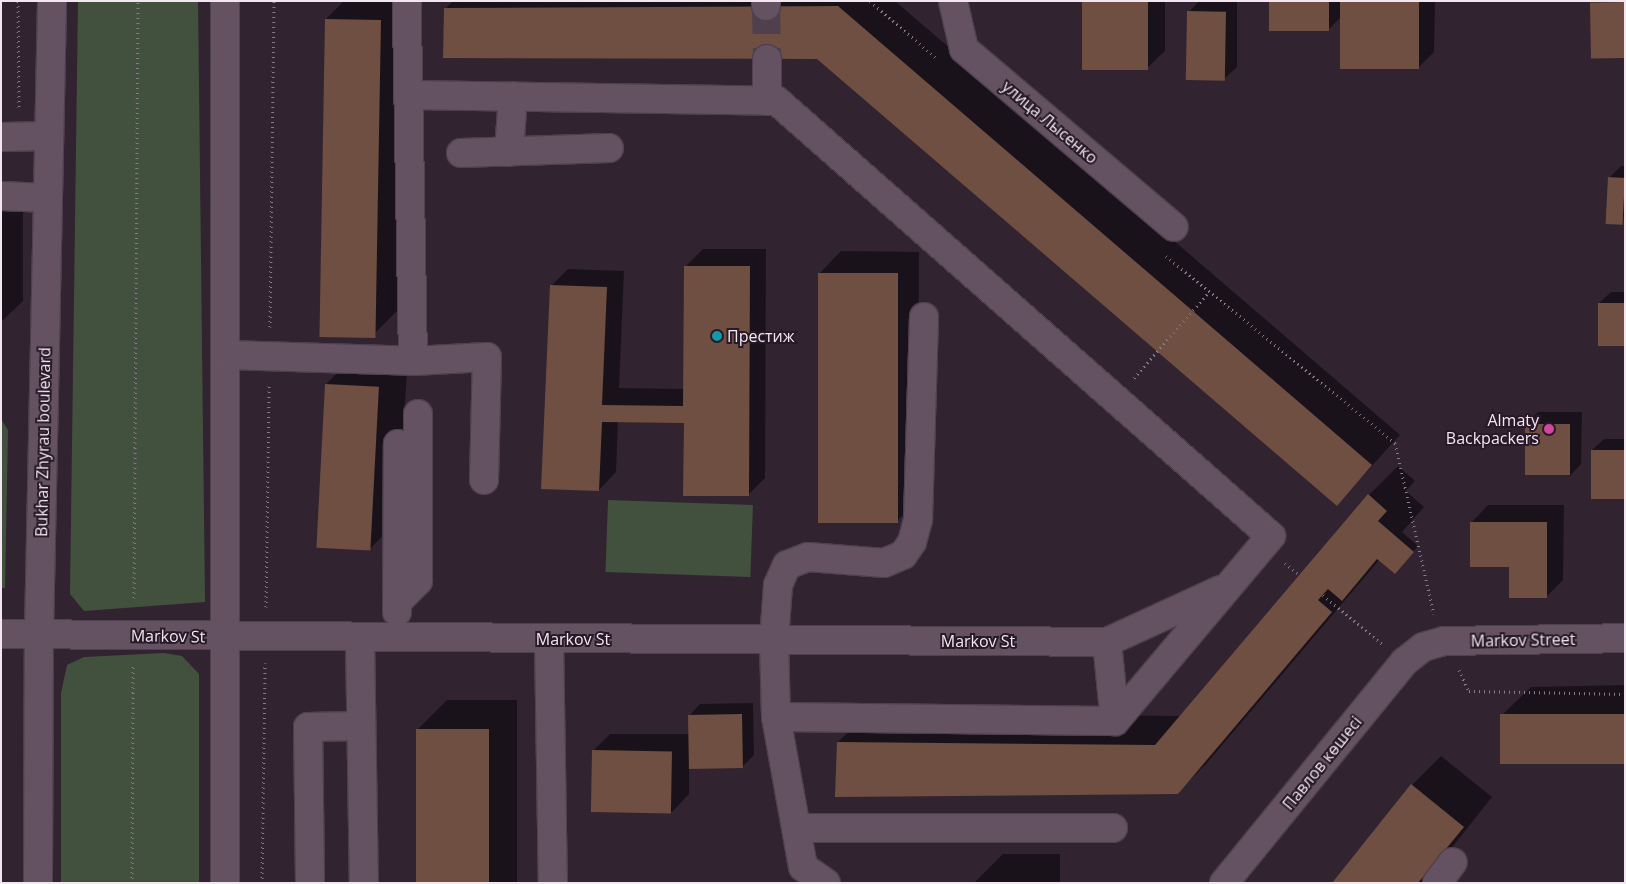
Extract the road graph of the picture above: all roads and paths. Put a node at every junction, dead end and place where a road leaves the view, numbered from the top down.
1 (52, 1) edge
2 (138, 1) edge
3 (225, 1) edge
4 (274, 1) edge
5 (407, 1) edge
6 (953, 1) edge
7 (767, 59) tunnel mouth
8 (408, 95) junction
9 (513, 96) junction
10 (767, 101) junction
11 (49, 136) junction
12 (1, 137) edge
13 (609, 148) dead end
14 (509, 152) junction
15 (461, 153) dead end
16 (1, 196) edge
17 (48, 198) junction
18 (1174, 227) dead end
19 (924, 317) dead end
20 (227, 355) junction
21 (269, 356) junction
22 (413, 361) junction
23 (1116, 399) junction
24 (418, 414) dead end
25 (398, 444) dead end
26 (484, 480) dead end
27 (1229, 586) junction
28 (1323, 595) dead end
29 (134, 598) dead end
30 (397, 602) junction
31 (1, 634) edge
32 (38, 634) junction
33 (226, 637) junction
34 (265, 638) junction
35 (360, 638) junction
36 (397, 638) junction
37 (549, 638) junction
38 (1625, 638) edge
39 (774, 640) junction
40 (1107, 642) junction
41 (1424, 650) junction
42 (133, 658) dead end
43 (1625, 694) edge
44 (776, 716) junction
45 (1115, 721) junction
46 (362, 726) junction
47 (796, 828) junction
48 (1113, 828) dead end
49 (38, 883) edge
50 (132, 883) edge
51 (225, 883) edge
52 (262, 883) edge
53 (310, 883) edge
54 (364, 883) edge
55 (553, 883) edge
56 (826, 883) edge
57 (1224, 883) edge

1 - 11 street, Bukhar Zhyrau boulevard
2 - 29 path
3 - 20 street
4 - 21 path
5 - 8 street
6 - 18 street, улица Лысенко
7 - 10 street
8 - 9 street
8 - 22 street
9 - 10 street
9 - 14 street
10 - 23 street
11 - 12 street
11 - 17 street, Bukhar Zhyrau boulevard
13 - 14 street
14 - 15 street
16 - 17 street
17 - 32 street, Bukhar Zhyrau boulevard
19 - 39 street
20 - 21 street
20 - 33 street
21 - 22 street
21 - 34 path
22 - 26 street
23 - 27 street
23 - 41 path
24 - 30 street
25 - 30 street
27 - 40 street
27 - 45 street
28 - 41 path
30 - 36 street
31 - 32 street
32 - 33 street, Markov St
32 - 49 street, Bukhar Zhyrau boulevard
33 - 34 street, Markov St
33 - 51 street
34 - 35 street, Markov St
34 - 52 path
35 - 36 street, Markov St
35 - 46 street
36 - 37 street, Markov St
37 - 39 street, Markov St
37 - 55 street
38 - 41 street, Markov Street
39 - 40 street, Markov St
39 - 44 street
40 - 45 street
41 - 43 path
41 - 57 street, Павлов көшесі
42 - 50 path
44 - 45 street
44 - 47 street
46 - 53 street
46 - 54 street
47 - 48 street
47 - 56 street

